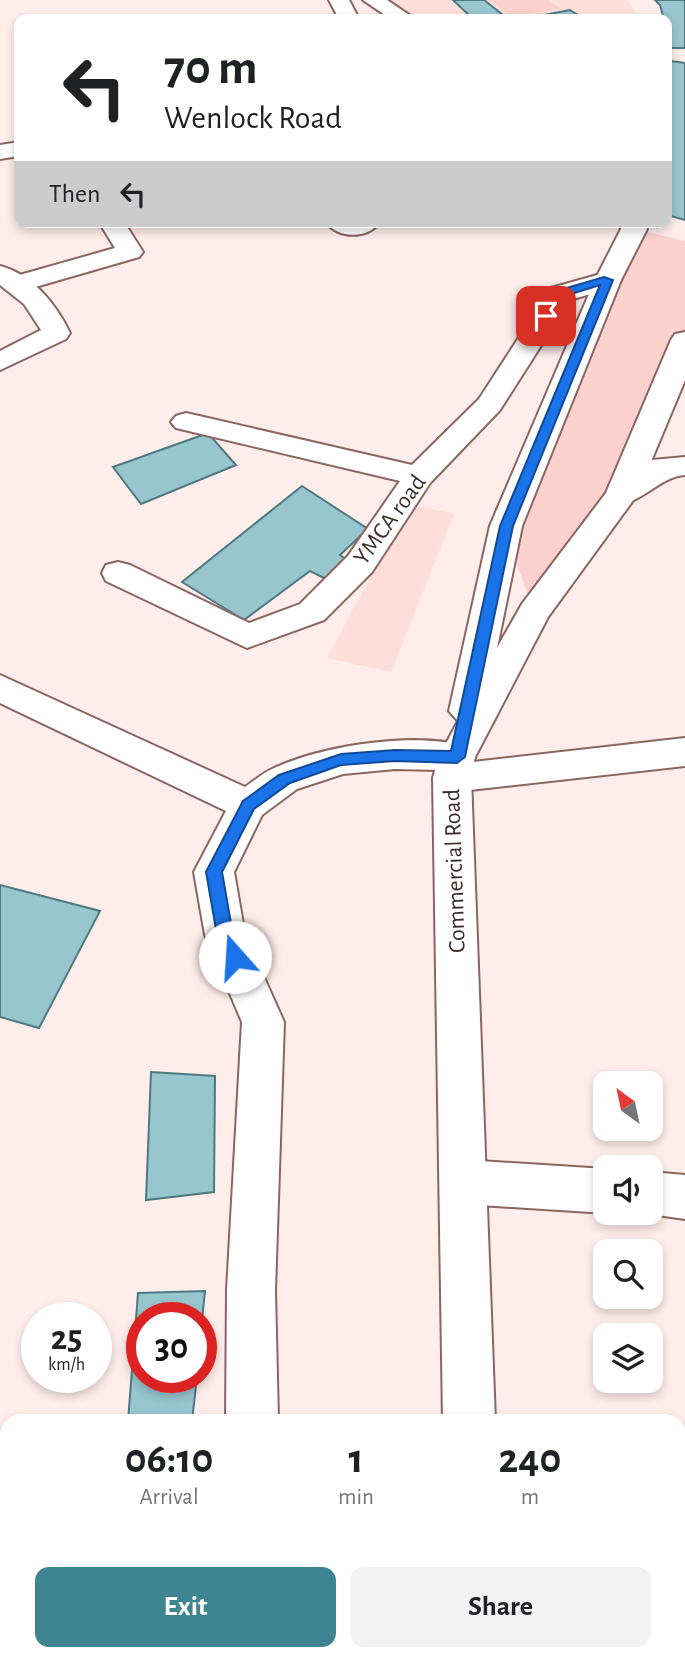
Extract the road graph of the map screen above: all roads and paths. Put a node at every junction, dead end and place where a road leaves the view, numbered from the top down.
1 (373, 0) edge
2 (397, 14) edge
3 (115, 228) edge
4 (634, 228) edge
5 (9, 279) edge
6 (608, 280) junction
7 (682, 361) edge
8 (0, 362) edge
9 (186, 422) dead end
10 (685, 466) edge
11 (419, 476) junction
12 (621, 495) junction
13 (118, 573) dead end
14 (0, 688) edge
15 (685, 752) edge
16 (454, 768) junction
17 (248, 805) junction
18 (464, 1182) junction
19 (593, 1190) edge
20 (663, 1195) edge
21 (685, 1196) edge
22 (252, 1414) edge
23 (469, 1414) edge

1 - 2 street
3 - 5 street
4 - 6 street
5 - 8 street
6 - 11 street, YMCA road
6 - 16 street
7 - 12 street, Commercial Road
9 - 11 street
10 - 12 street
11 - 13 street, YMCA road
12 - 16 street, Commercial Road
14 - 17 street
15 - 16 street
16 - 17 street
16 - 18 street, Commercial Road
17 - 22 street
18 - 19 street
18 - 23 street, Commercial Road
20 - 21 street

